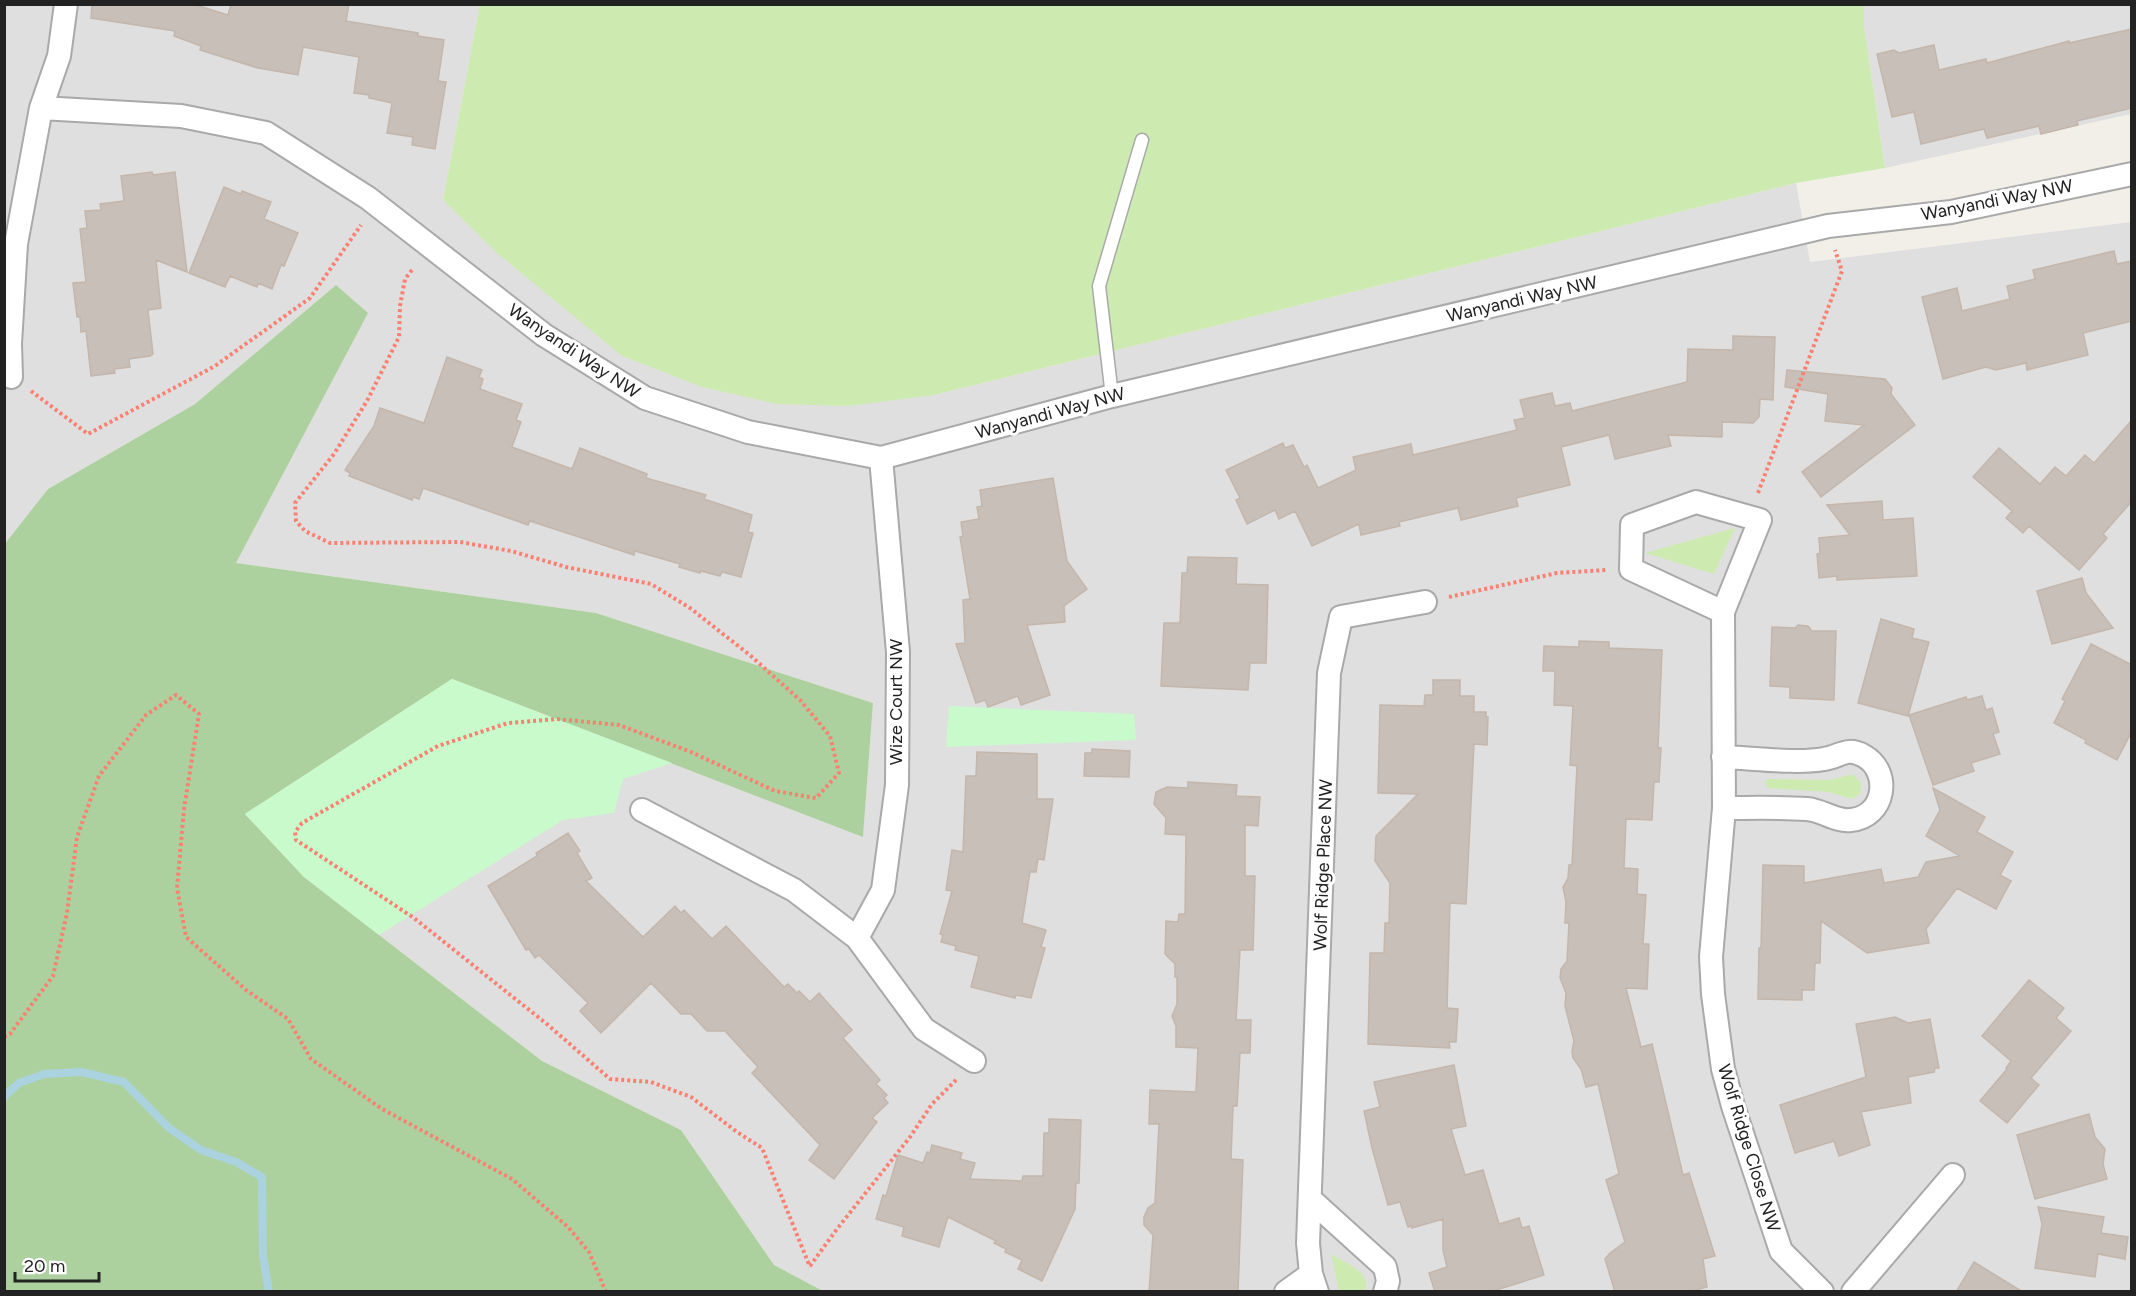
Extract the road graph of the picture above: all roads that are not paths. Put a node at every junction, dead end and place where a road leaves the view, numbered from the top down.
1 (66, 4) edge
2 (41, 108) junction
3 (1142, 140) dead end
4 (2132, 174) edge
5 (11, 377) road end
6 (1113, 396) junction
7 (881, 458) junction
8 (1425, 602) road end
9 (1723, 612) junction
10 (1723, 757) junction
11 (1724, 808) junction
12 (642, 810) dead end
13 (857, 938) junction
14 (974, 1061) road end
15 (1953, 1175) dead end
16 (1311, 1200) junction
17 (1314, 1283) edge
18 (1286, 1292) edge
19 (1385, 1292) edge
20 (1822, 1292) edge
21 (1853, 1292) edge

1 - 2 street
2 - 5 street
2 - 7 street, Wanyandi Way NW
3 - 6 lane
4 - 6 street, Wanyandi Way NW
6 - 7 street, Wanyandi Way NW
7 - 13 street, Wize Court NW
8 - 16 street, Wolf Ridge Place NW
9 - 9 street, Wolf Ridge Close NW
9 - 10 street, Wolf Ridge Close NW
10 - 11 street, Wolf Ridge Close NW
10 - 11 street
11 - 20 street, Wolf Ridge Close NW
12 - 13 street
13 - 14 street
15 - 21 street
16 - 17 street, Wolf Ridge Place NW
16 - 19 street
17 - 18 street, Wolf Ridge Place NW

